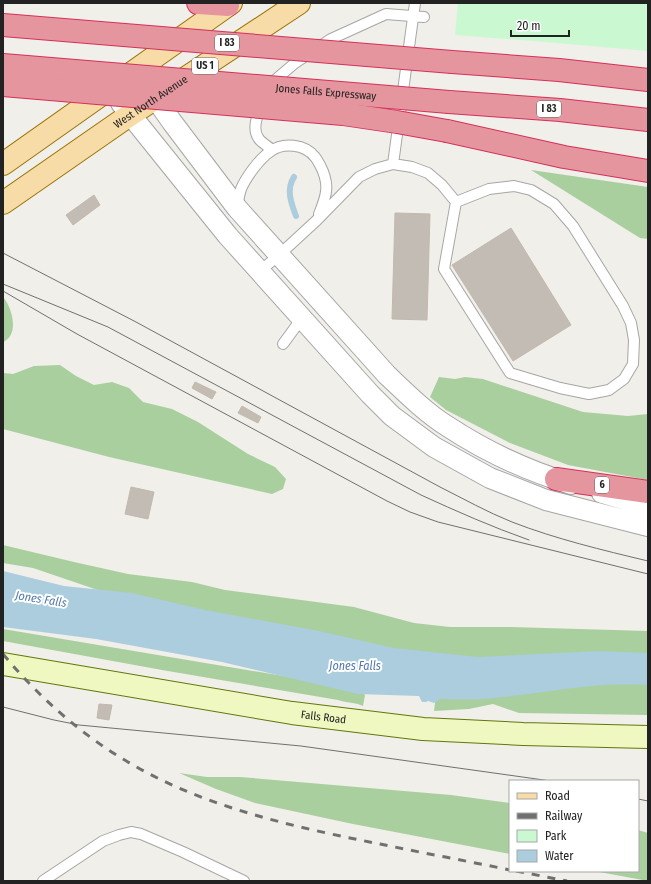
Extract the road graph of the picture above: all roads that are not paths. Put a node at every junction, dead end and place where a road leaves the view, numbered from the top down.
1 (198, 3) edge
2 (299, 3) edge
3 (415, 3) edge
4 (230, 4) edge
5 (419, 17) junction
6 (3, 25) edge
7 (3, 65) edge
8 (135, 71) junction
9 (648, 80) edge
10 (3, 85) edge
11 (110, 88) junction
12 (156, 99) junction
13 (131, 115) junction
14 (648, 120) edge
15 (272, 150) junction
16 (3, 164) edge
17 (393, 164) junction
18 (648, 170) edge
19 (456, 202) junction
20 (3, 203) edge
21 (237, 208) junction
22 (317, 220) junction
23 (278, 256) junction
24 (260, 271) junction
25 (302, 318) junction
26 (283, 344) dead end
27 (556, 479) junction
28 (648, 492) edge
29 (648, 506) edge
30 (648, 526) edge
31 (3, 664) edge
32 (648, 737) edge
33 (43, 881) edge
34 (244, 881) edge

1 - 4 highway
2 - 12 main road, West North Avenue / US 1
3 - 5 lane
4 - 8 main road
5 - 15 lane
5 - 17 lane
6 - 9 highway, I 83, bridge
7 - 14 highway, Jones Falls Expressway / I 83, bridge
8 - 11 main road
8 - 12 street
10 - 18 highway, bridge
11 - 13 street
11 - 16 main road
12 - 13 main road, West North Avenue / US 1
12 - 21 street
13 - 20 main road, West North Avenue / US 1
13 - 24 street
15 - 21 lane
15 - 22 lane
17 - 19 lane
17 - 22 lane
19 - 19 lane
21 - 23 street
22 - 23 lane
23 - 24 lane
23 - 27 street
24 - 25 street
25 - 26 lane
25 - 30 street
27 - 28 highway, 6
27 - 29 street
31 - 32 main road, Falls Road
33 - 34 lane

